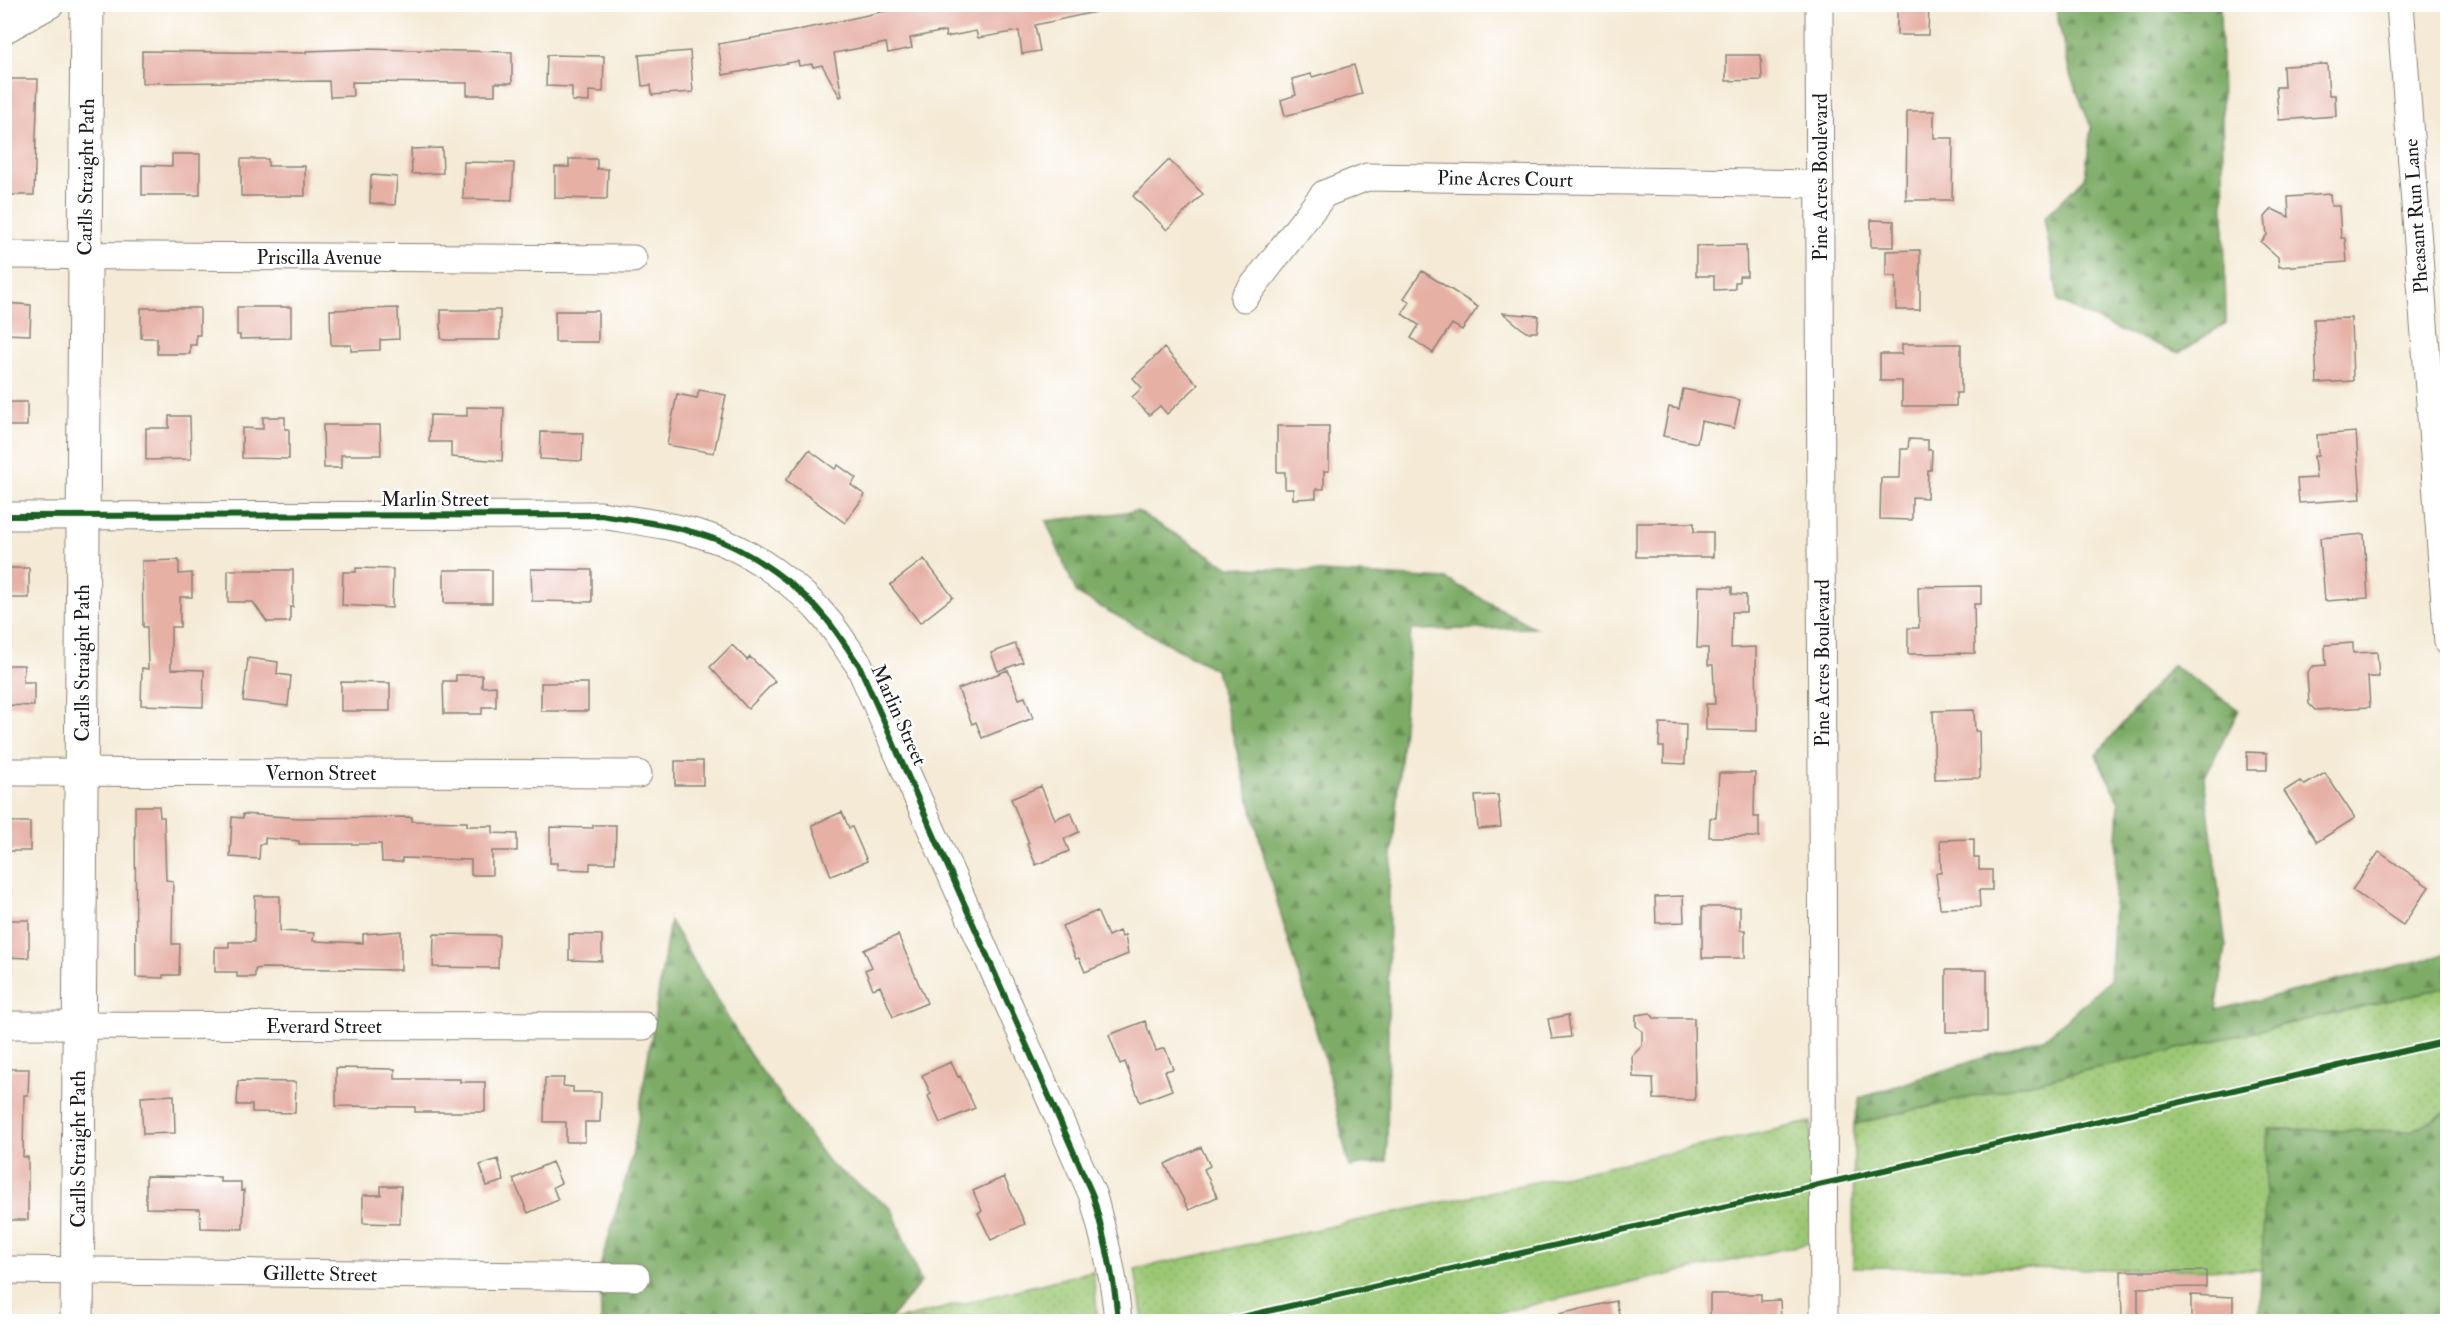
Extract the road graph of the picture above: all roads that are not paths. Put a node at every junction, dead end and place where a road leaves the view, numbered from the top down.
1 (51, 4) edge
2 (87, 4) edge
3 (1819, 4) edge
4 (2400, 4) edge
5 (4, 30) edge
6 (1820, 184) junction
7 (4, 255) edge
8 (85, 255) junction
9 (633, 259) dead end
10 (1244, 298) dead end
11 (2438, 385) edge
12 (4, 516) edge
13 (82, 517) junction
14 (2448, 642) edge
15 (4, 772) edge
16 (81, 773) junction
17 (638, 774) dead end
18 (4, 1025) edge
19 (79, 1025) junction
20 (644, 1026) dead end
21 (4, 1270) edge
22 (77, 1271) junction
23 (636, 1277) dead end
24 (77, 1322) edge
25 (1118, 1322) edge
26 (1824, 1322) edge

1 - 5 street
2 - 8 street, Carlls Straight Path
3 - 6 street, Pine Acres Boulevard
4 - 11 street, Pheasant Run Lane
6 - 10 street, Pine Acres Court
6 - 26 street, Pine Acres Boulevard
7 - 8 street, Priscilla Avenue
8 - 9 street, Priscilla Avenue
8 - 13 street, Carlls Straight Path
11 - 14 street, Pheasant Run Lane
12 - 13 street, Marlin Street
13 - 16 street, Carlls Straight Path
13 - 25 street, Marlin Street
15 - 16 street, Vernon Street
16 - 17 street, Vernon Street
16 - 19 street, Carlls Straight Path
18 - 19 street, Everard Street
19 - 20 street, Everard Street
19 - 22 street, Carlls Straight Path
21 - 22 street, Gillette Street
22 - 23 street, Gillette Street
22 - 24 street, Carlls Straight Path

